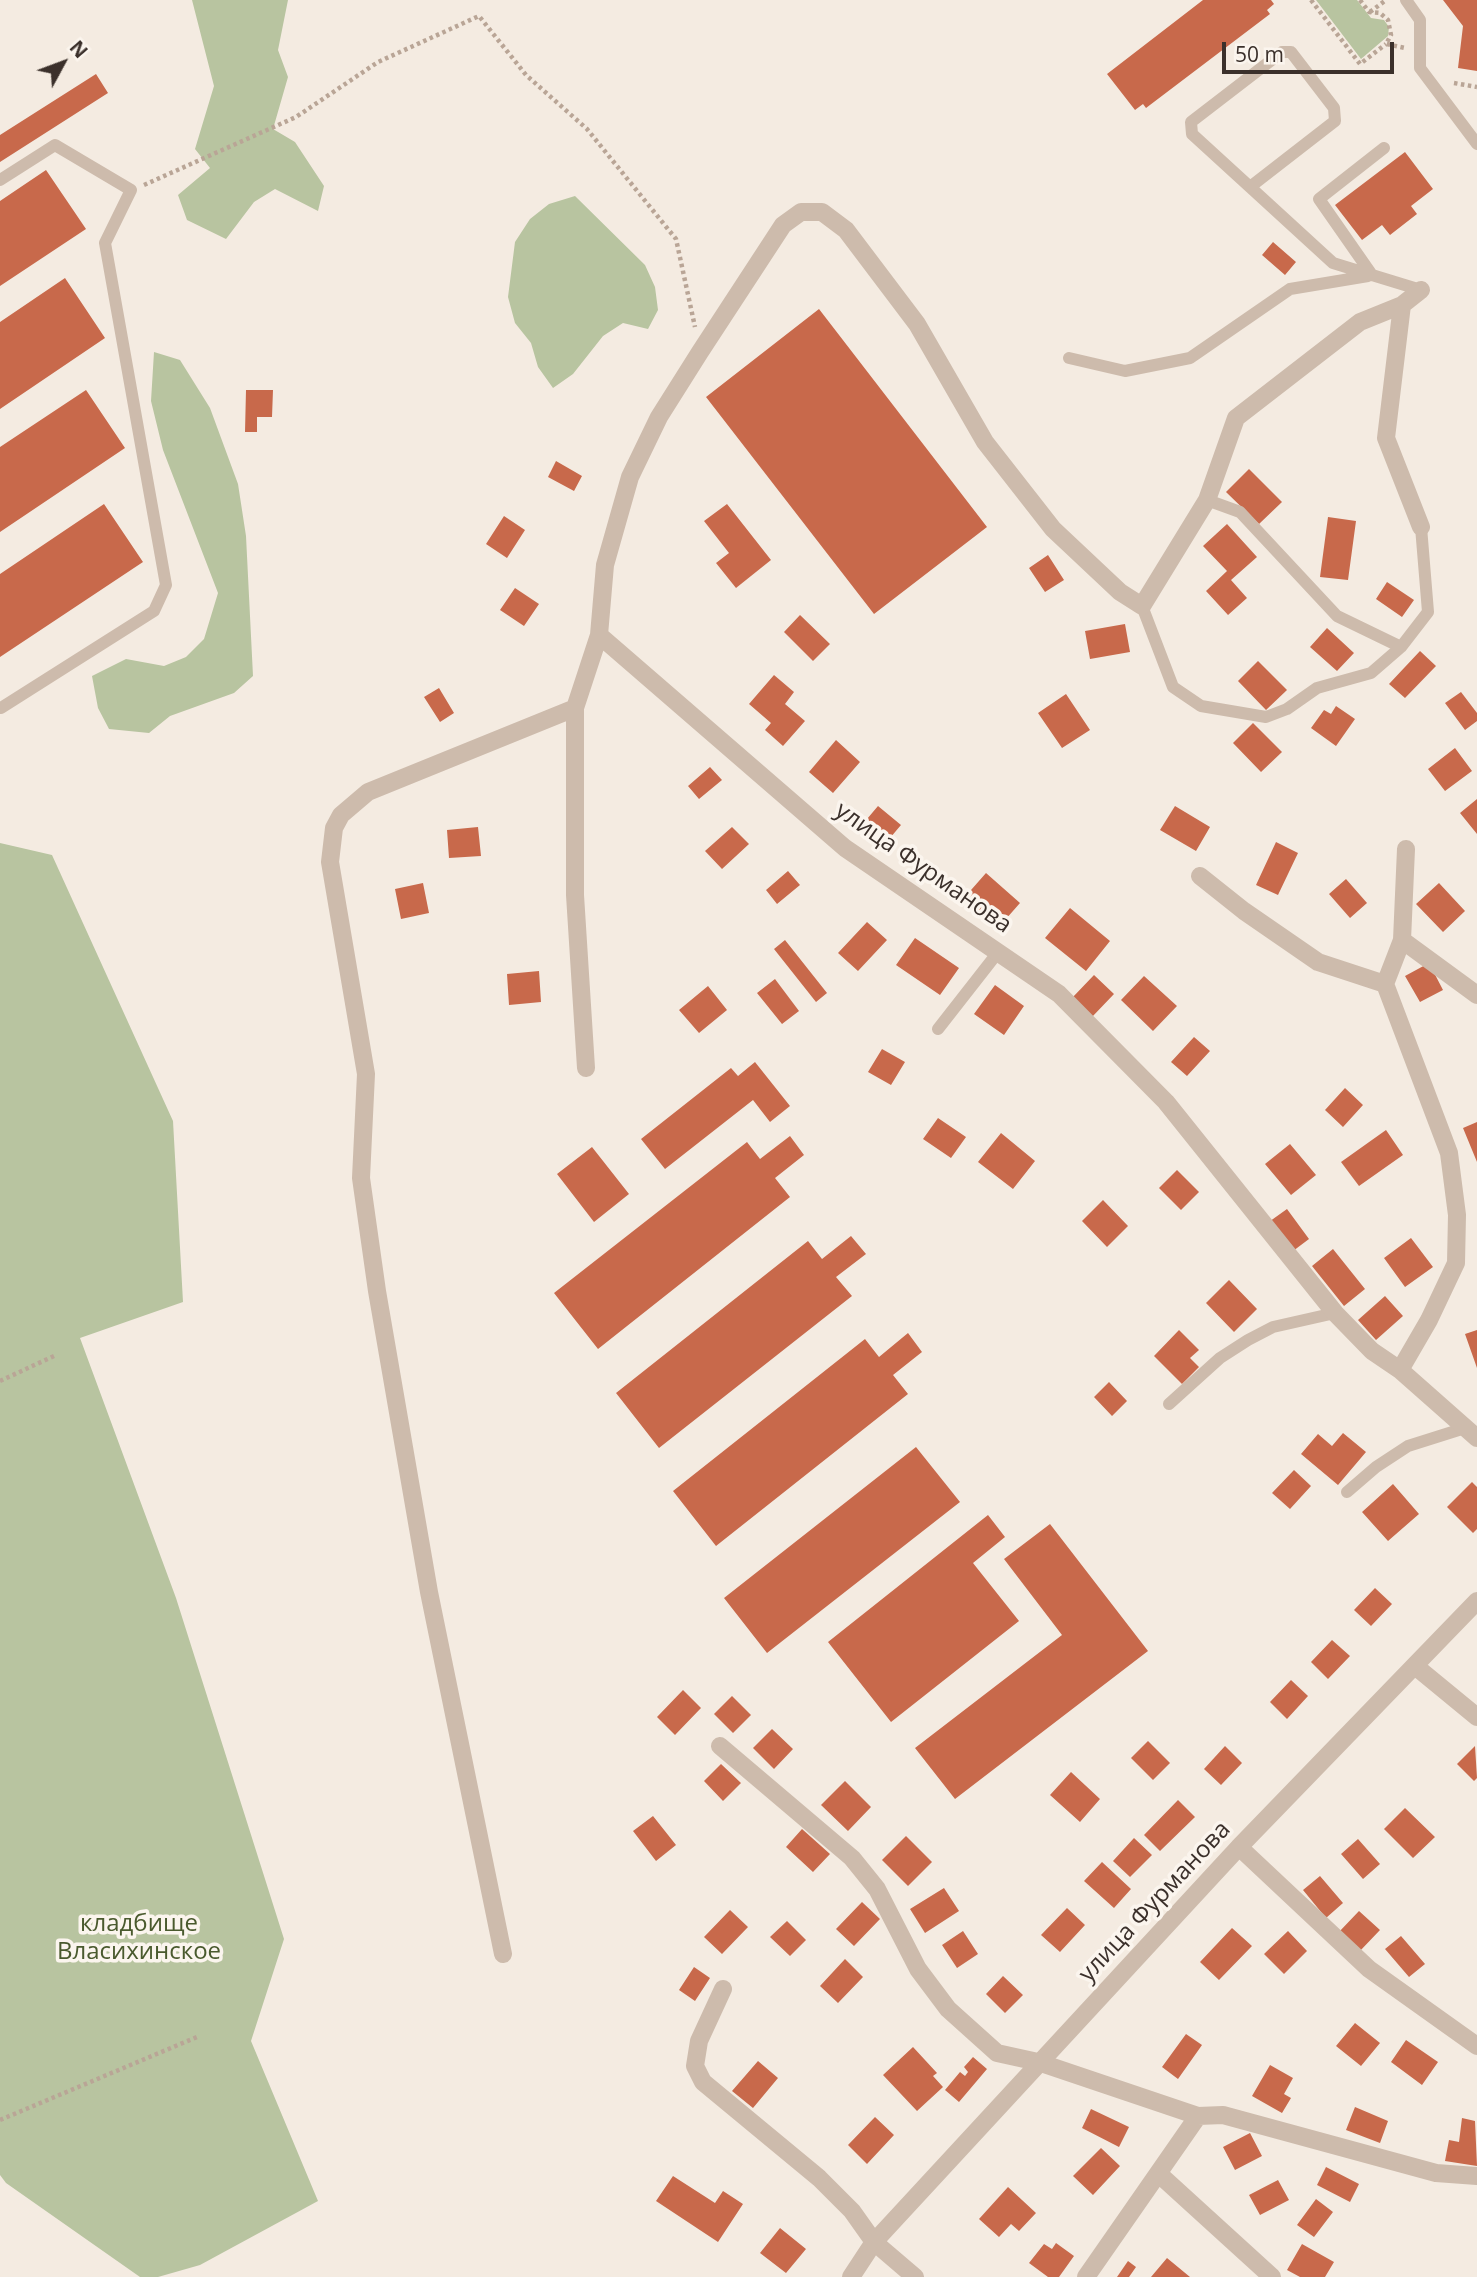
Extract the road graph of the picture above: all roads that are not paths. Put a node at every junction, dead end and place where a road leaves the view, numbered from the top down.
1 (1406, 0) edge
2 (1477, 144) edge
3 (1384, 148) dead end
4 (0, 180) edge
5 (1250, 187) junction
6 (1372, 275) junction
7 (1421, 290) joint
8 (1402, 305) junction
9 (1069, 358) dead end
10 (1207, 500) junction
11 (1421, 527) joint
12 (1142, 606) junction
13 (599, 635) junction
14 (1401, 647) junction
15 (1, 708) edge
16 (575, 708) junction
17 (1406, 849) dead end
18 (1200, 876) dead end
19 (1402, 940) junction
20 (999, 951) junction
21 (1385, 984) junction
22 (1477, 995) edge
23 (938, 1029) dead end
24 (586, 1068) dead end
25 (1335, 1313) junction
26 (1400, 1370) junction
27 (1169, 1404) dead end
28 (1471, 1433) edge
29 (1347, 1492) dead end
30 (1477, 1601) edge
31 (1415, 1666) junction
32 (1477, 1717) edge
33 (720, 1745) dead end
34 (1239, 1847) junction
35 (503, 1954) dead end
36 (723, 1989) dead end
37 (1477, 2046) edge
38 (1038, 2062) junction
39 (1198, 2116) junction
40 (1160, 2175) junction
41 (1477, 2176) edge
42 (874, 2242) junction
43 (851, 2277) edge
44 (915, 2277) edge
45 (1086, 2277) edge
46 (1272, 2277) edge

1 - 2 lane
3 - 6 lane
4 - 15 lane
5 - 5 lane
5 - 6 lane
6 - 7 lane
6 - 9 lane
7 - 8 street
8 - 10 street
8 - 11 street
10 - 12 street
10 - 14 lane
11 - 14 lane
12 - 13 street
12 - 14 lane
13 - 16 street
13 - 20 street, улица Фурманова
16 - 24 street
16 - 35 street
17 - 19 street
18 - 21 street
19 - 21 street
19 - 22 street
20 - 23 lane
20 - 25 street, улица Фурманова
21 - 26 street
25 - 26 street, улица Фурманова
25 - 27 lane
26 - 28 street, улица Фурманова
28 - 29 lane
30 - 31 street, улица Фурманова
31 - 32 street
31 - 34 street, улица Фурманова
33 - 38 street
34 - 37 street
34 - 38 street, улица Фурманова
36 - 42 street
38 - 39 street
38 - 42 street, улица Фурманова
39 - 40 street
39 - 41 street
40 - 45 street
40 - 46 street
42 - 43 street, улица Фурманова
42 - 44 street

